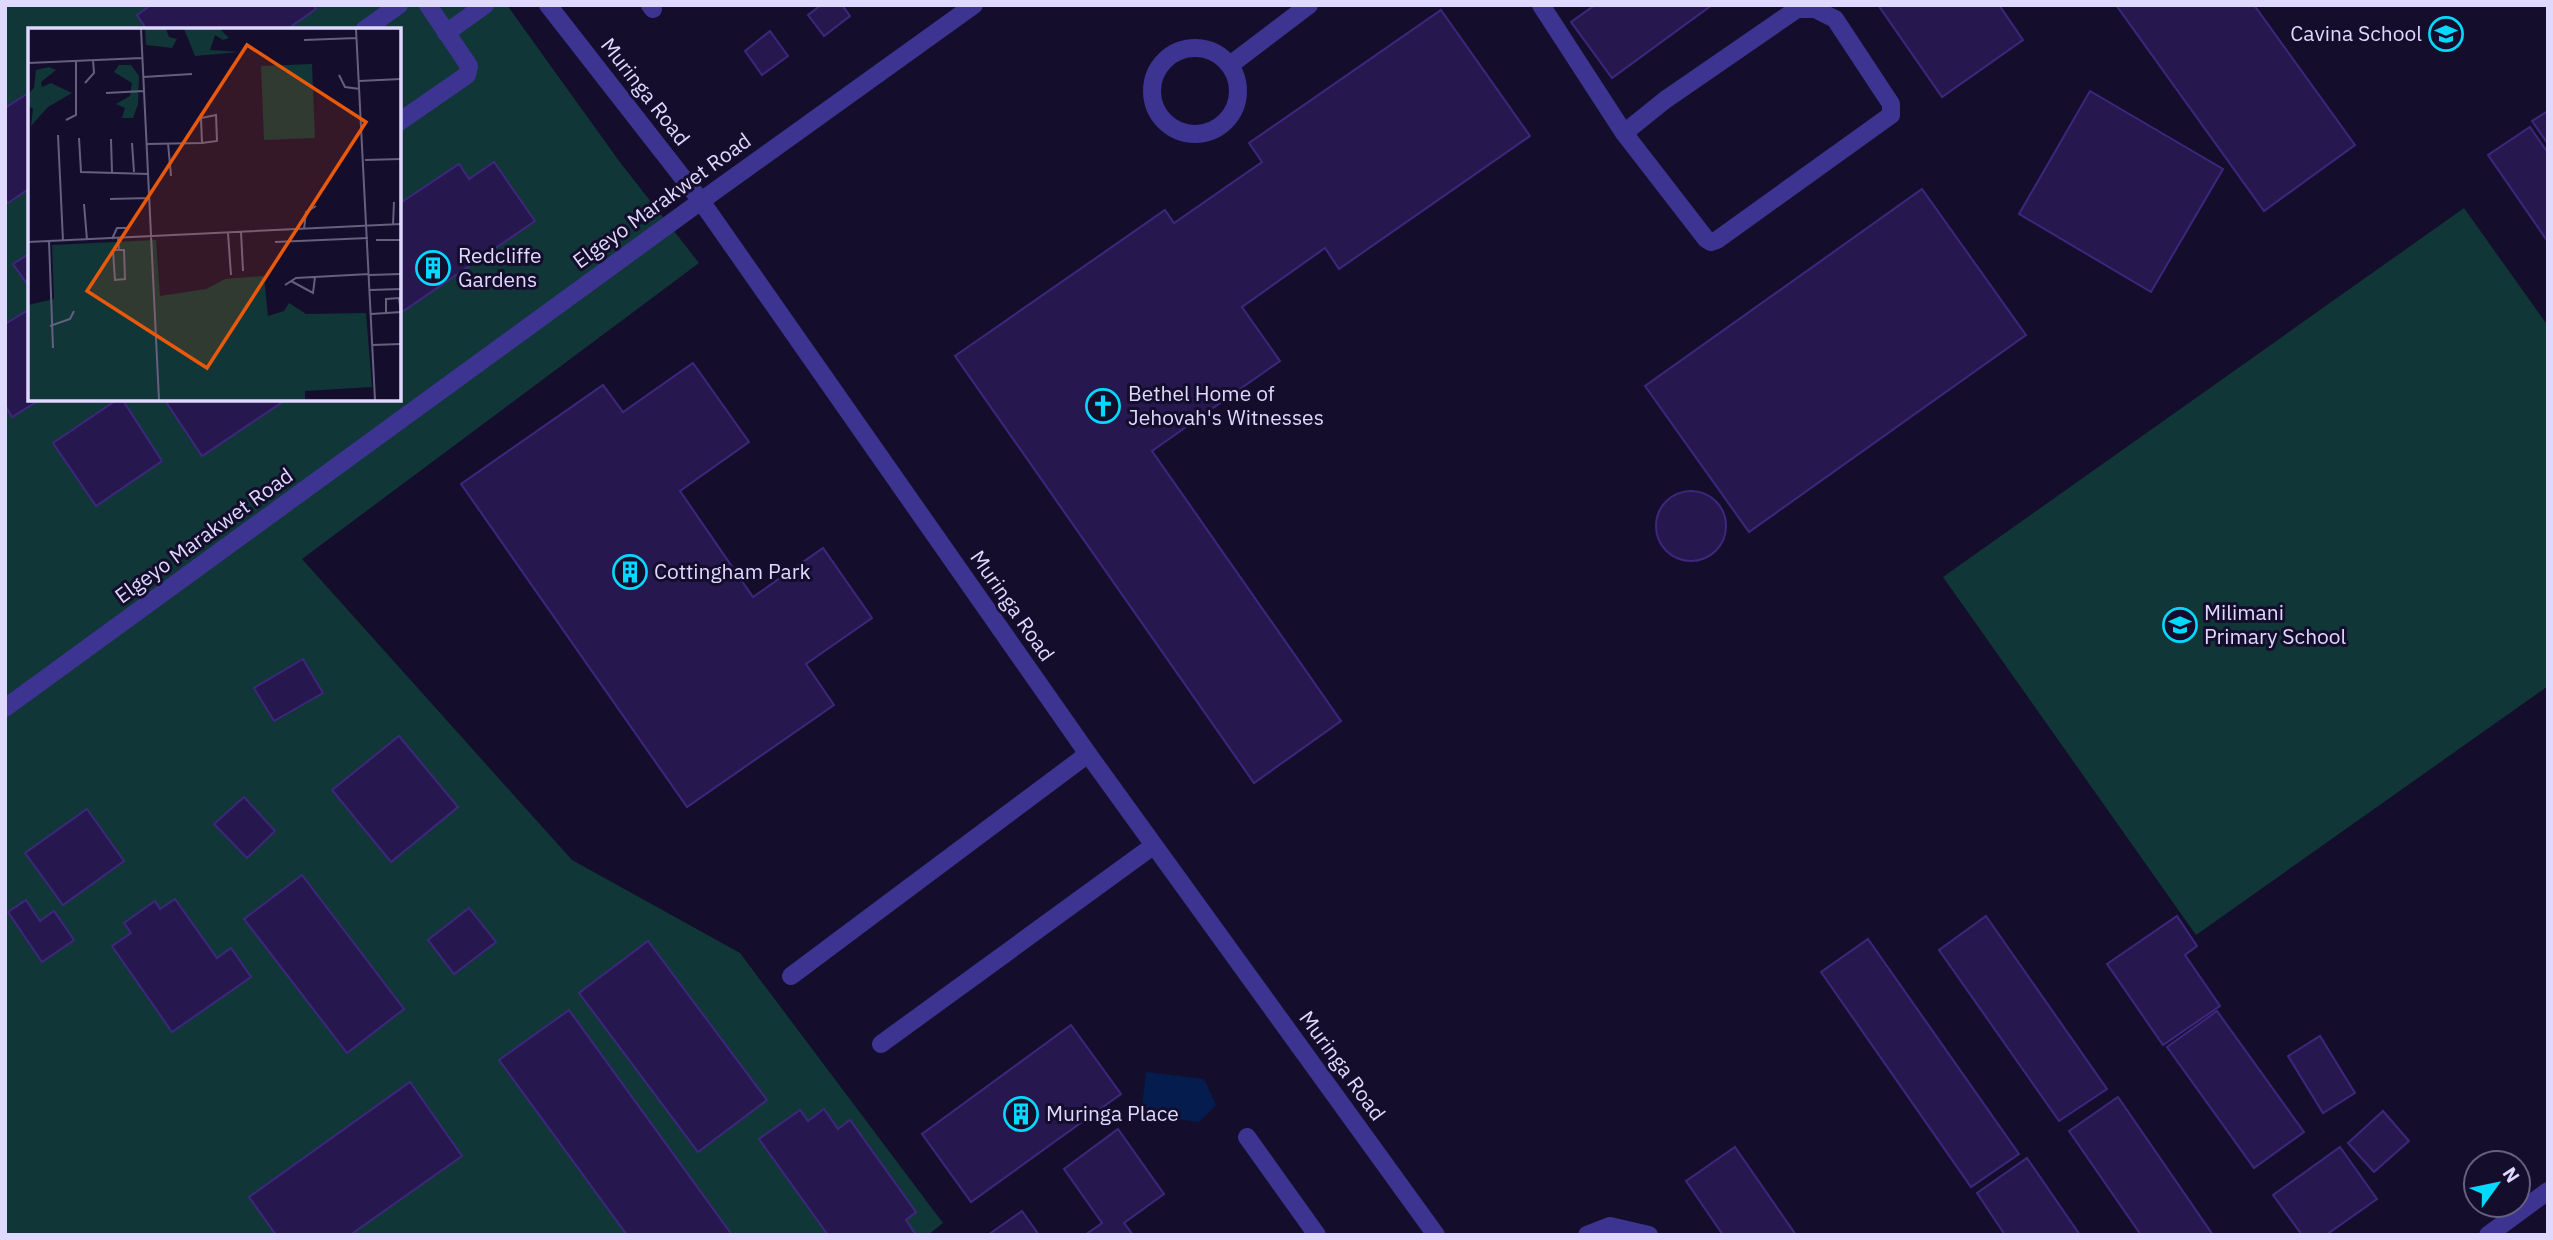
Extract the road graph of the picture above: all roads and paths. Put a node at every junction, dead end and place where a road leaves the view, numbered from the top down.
1 (399, 5) edge
2 (428, 5) edge
3 (485, 5) edge
4 (548, 5) edge
5 (1309, 5) edge
6 (1544, 6) edge
7 (967, 7) edge
8 (367, 28) edge
9 (446, 33) junction
10 (1230, 65) junction
11 (401, 121) edge
12 (1624, 133) junction
13 (701, 201) junction
14 (5, 708) edge
15 (1088, 754) junction
16 (1153, 846) junction
17 (791, 976) dead end
18 (881, 1044) dead end
19 (1247, 1137) dead end
20 (2548, 1191) edge
21 (1317, 1235) edge
22 (1436, 1235) edge
23 (1587, 1235) edge
24 (1649, 1235) edge
25 (2488, 1235) edge

1 - 8 street
2 - 9 street
3 - 9 street
4 - 13 street, Muringa Road
5 - 10 street
6 - 12 street
7 - 13 street, Elgeyo Marakwet Road
9 - 11 street
10 - 10 street
12 - 12 street
13 - 14 street, Elgeyo Marakwet Road
13 - 15 street, Muringa Road
15 - 16 street, Muringa Road
15 - 17 street
16 - 18 street
16 - 22 street, Muringa Road
19 - 21 street
20 - 25 street
23 - 24 street

